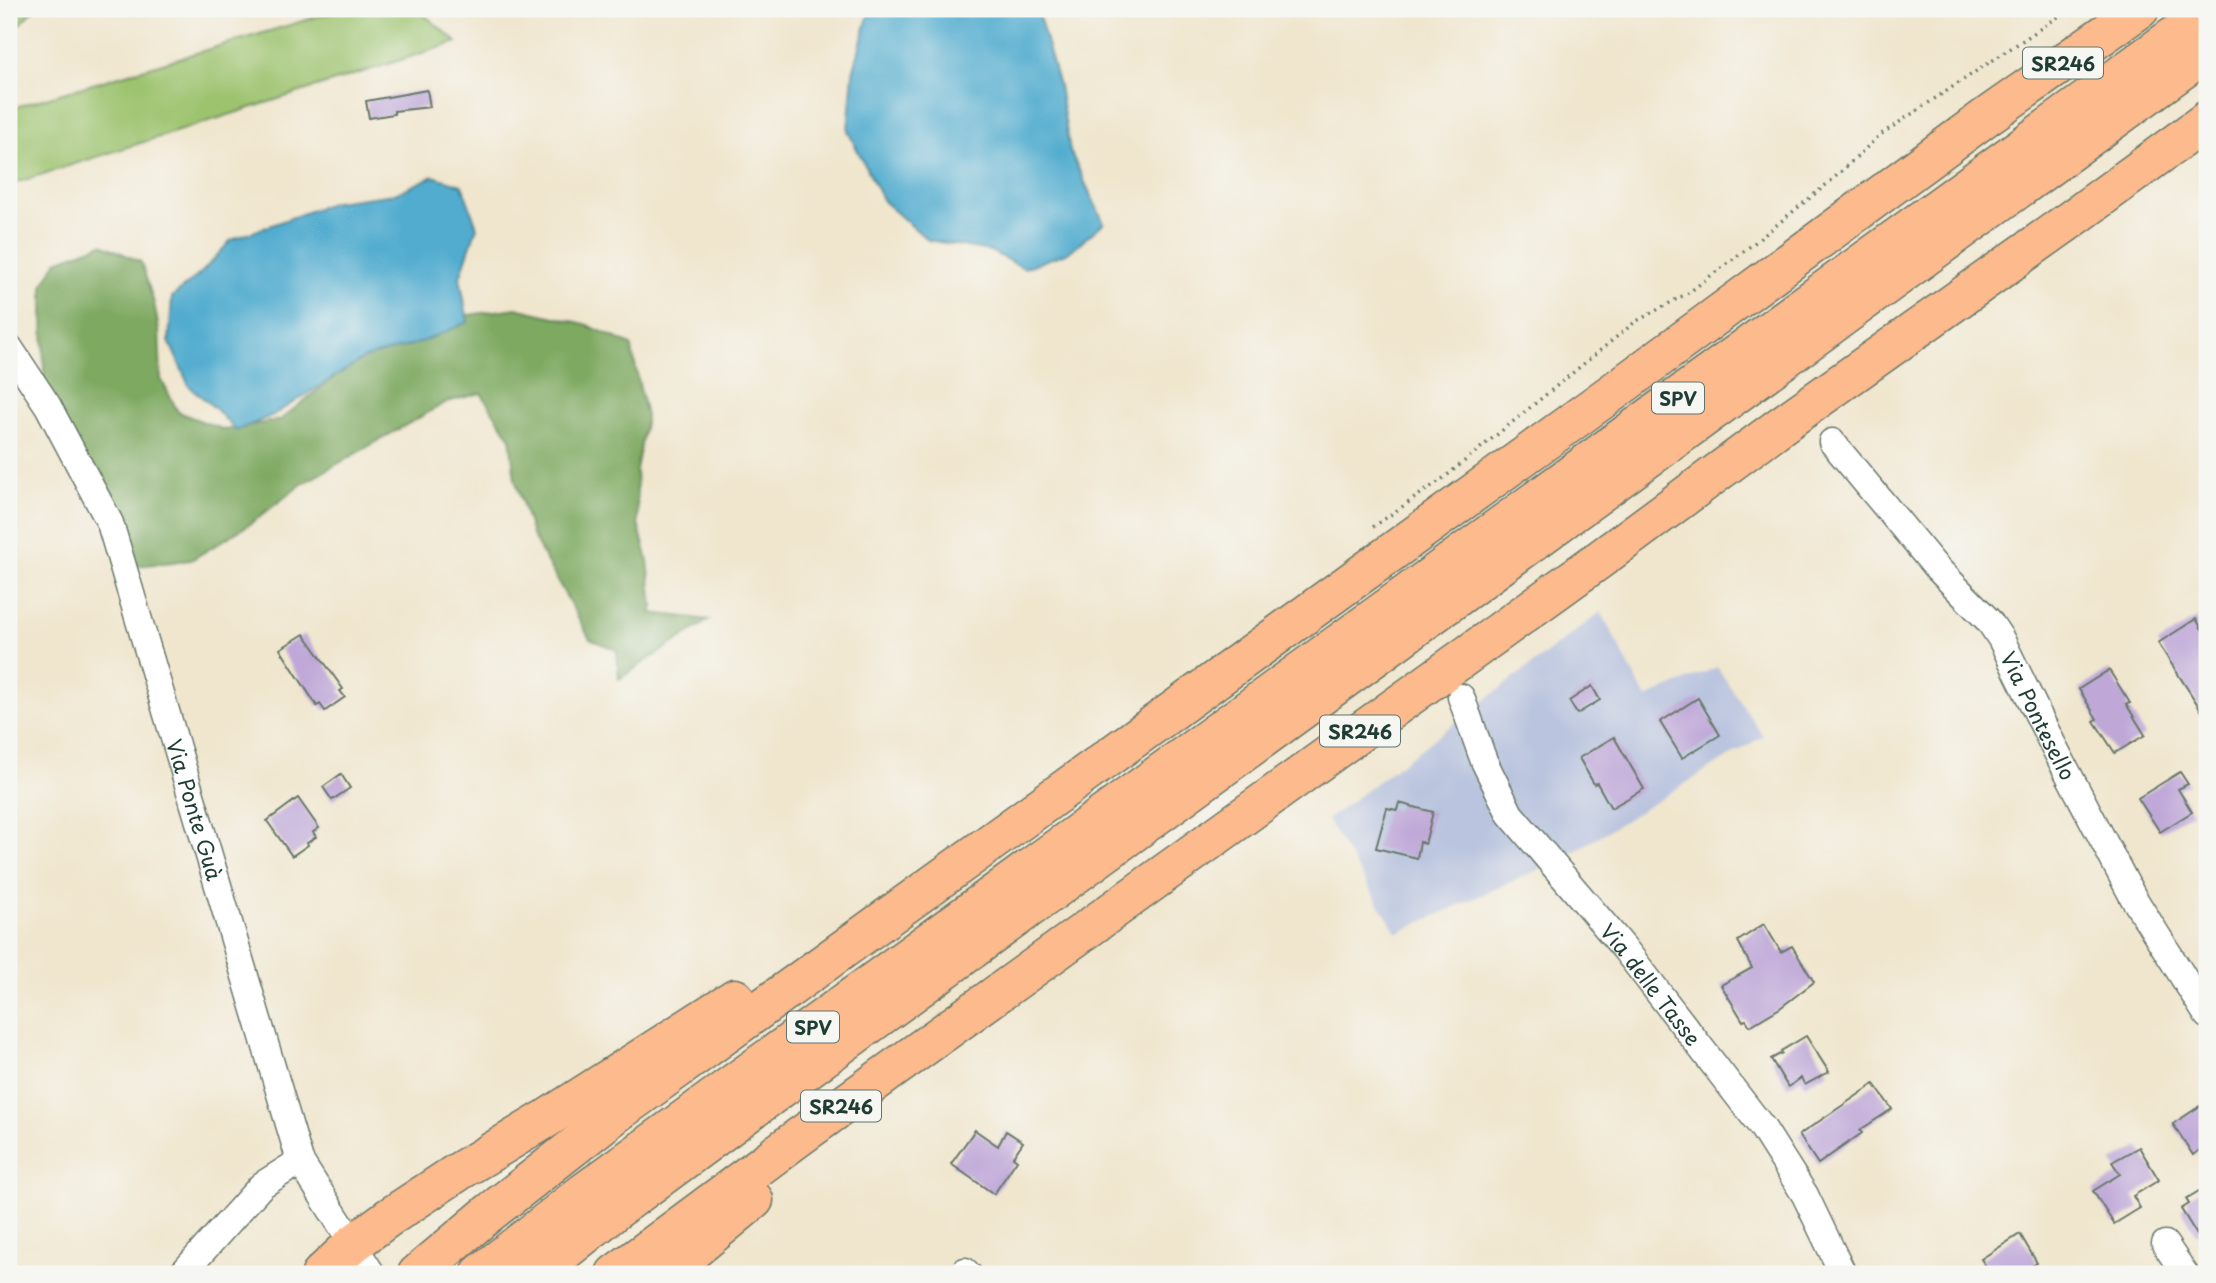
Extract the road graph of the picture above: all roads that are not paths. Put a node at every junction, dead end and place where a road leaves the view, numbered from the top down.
1 (2140, 9) edge
2 (2207, 12) edge
3 (2207, 52) edge
4 (2207, 120) edge
5 (9, 347) edge
6 (1832, 442) dead end
7 (1461, 697) dead end
8 (998, 836) junction
9 (1069, 943) junction
10 (2207, 1015) edge
11 (300, 1161) junction
12 (2165, 1244) dead end
13 (362, 1259) edge
14 (182, 1274) edge
15 (321, 1274) edge
16 (417, 1274) edge
17 (480, 1274) edge
18 (536, 1274) edge
19 (615, 1274) edge
20 (660, 1274) edge
21 (1843, 1274) edge
22 (2185, 1274) edge

1 - 8 highway, SR246
2 - 17 highway, SPV
3 - 18 highway, SPV
4 - 9 highway, SR246
5 - 11 street, Via Ponte Guà
6 - 10 street, Via Pontesello
7 - 21 street, Via delle Tasse
8 - 13 highway
8 - 16 highway
9 - 19 highway, SR246
9 - 20 highway
11 - 13 street, Via Ponte Guà
11 - 14 street
12 - 22 street
13 - 15 highway

